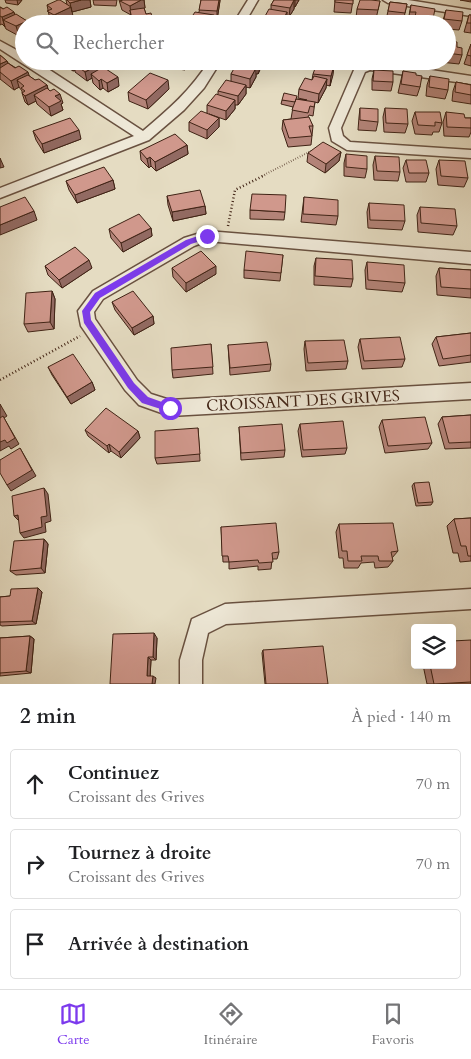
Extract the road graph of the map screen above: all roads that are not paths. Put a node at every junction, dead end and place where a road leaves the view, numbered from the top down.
1 (388, 0) edge
2 (251, 1) edge
3 (471, 13) edge
4 (243, 15) edge
5 (0, 44) edge
6 (15, 52) edge
7 (44, 70) edge
8 (209, 70) edge
9 (360, 70) edge
10 (405, 70) edge
11 (471, 80) edge
12 (144, 136) junction
13 (471, 154) edge
14 (0, 193) edge
15 (471, 258) edge
16 (471, 392) edge
17 (471, 599) edge
18 (191, 684) edge

1 - 3 street
2 - 4 street
5 - 6 street
7 - 12 street
8 - 12 street
9 - 13 street
10 - 11 street
12 - 14 street
15 - 16 street, CROISSANT DES GRIVES
17 - 18 street

